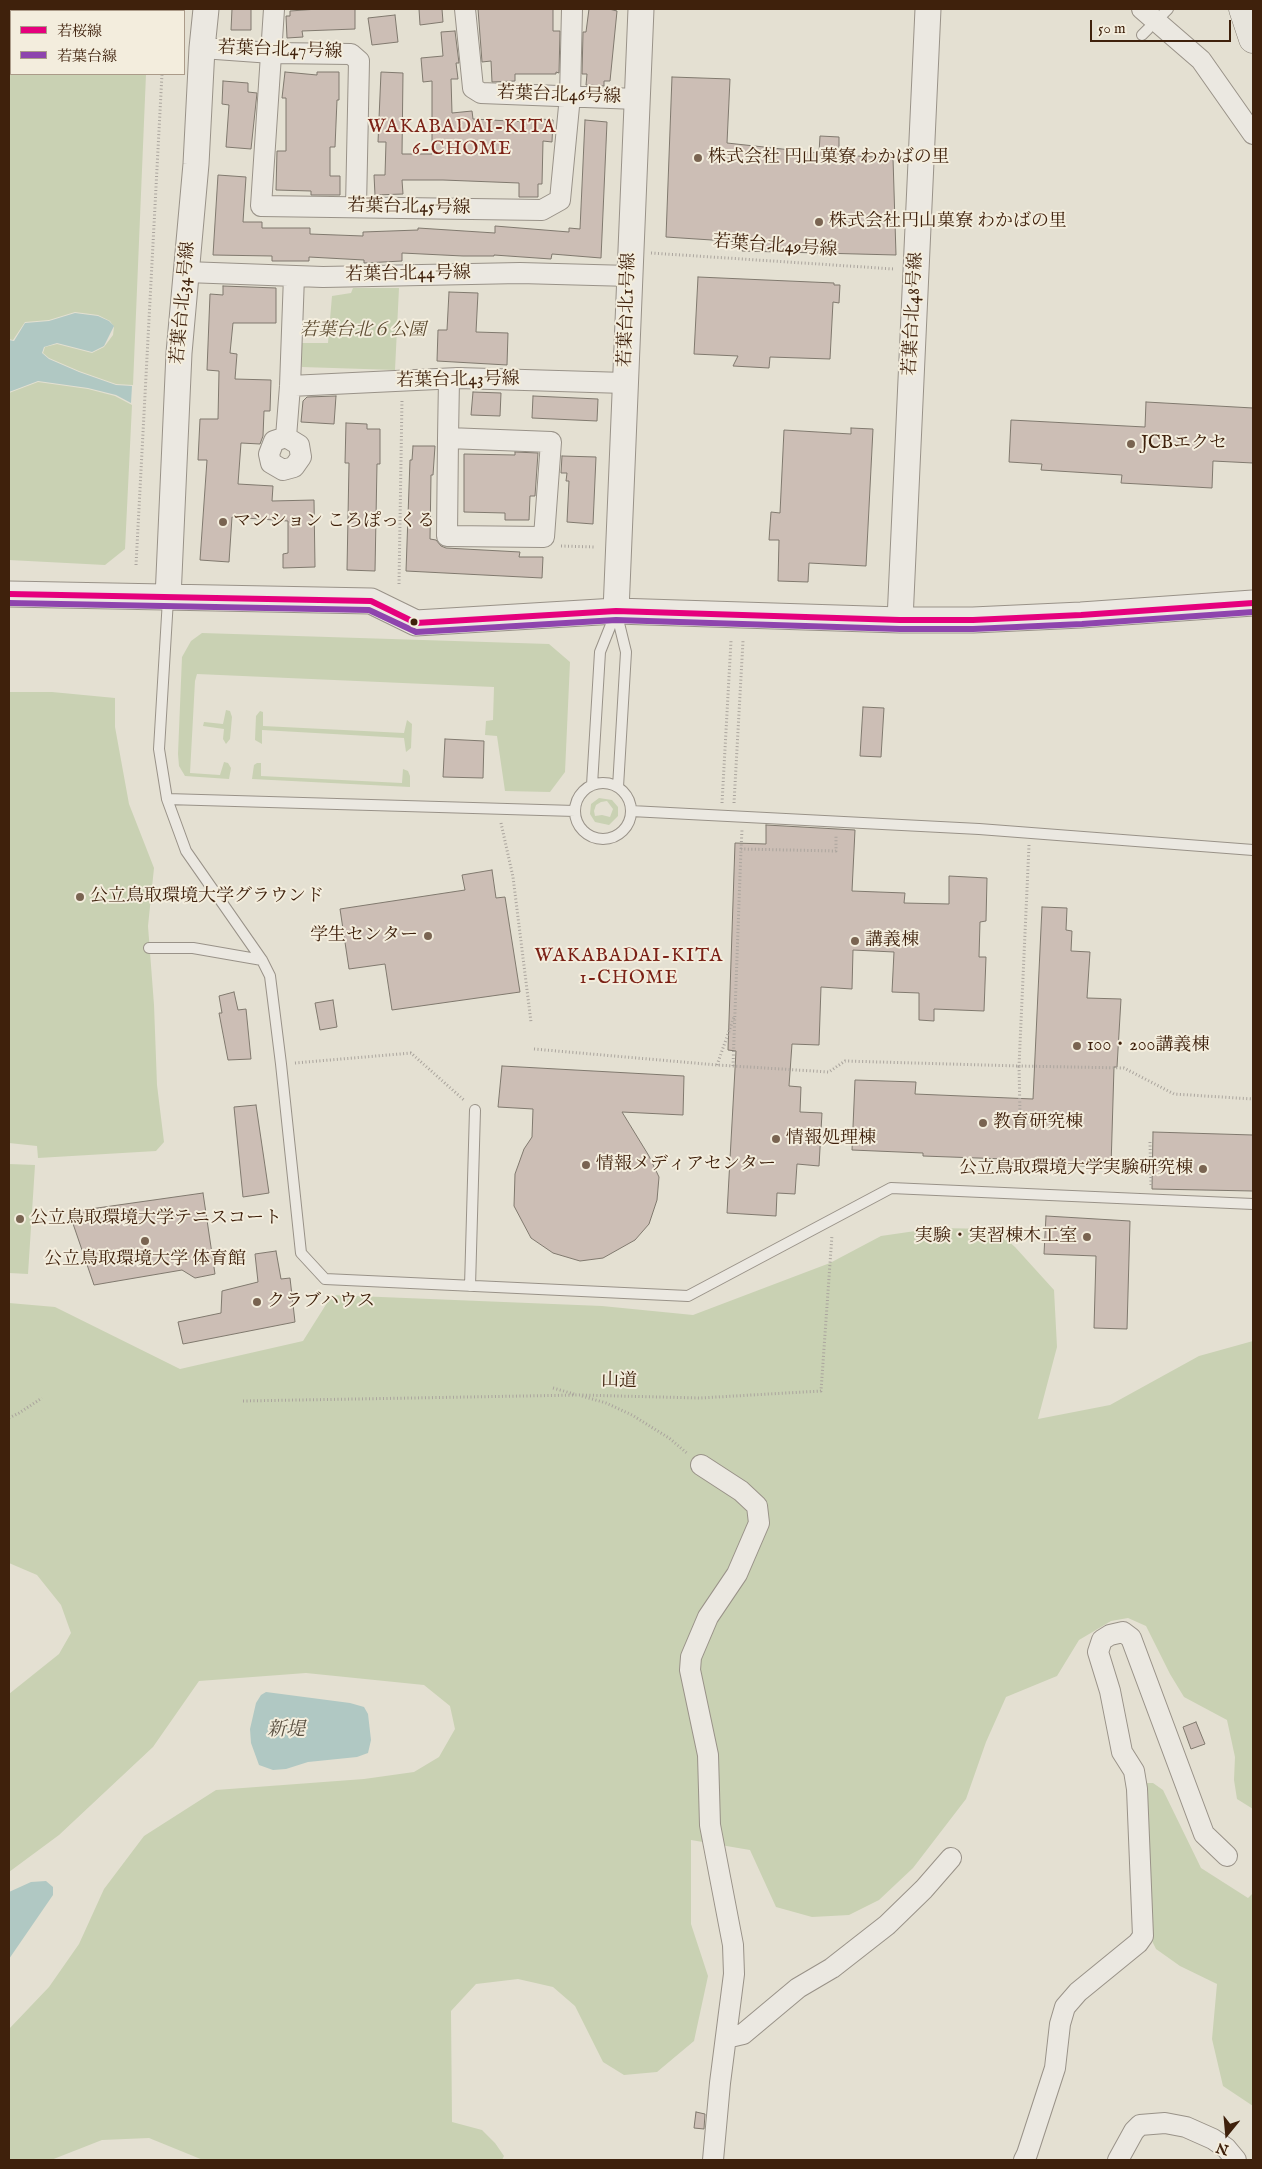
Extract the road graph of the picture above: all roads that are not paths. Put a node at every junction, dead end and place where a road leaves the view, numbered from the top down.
1 (206, 9) edge
2 (274, 9) edge
3 (465, 9) edge
4 (572, 9) edge
5 (641, 9) edge
6 (928, 9) edge
7 (1142, 9) edge
8 (1243, 9) edge
9 (1253, 39) edge
10 (202, 48) junction
11 (272, 53) junction
12 (570, 96) junction
13 (637, 99) junction
14 (1253, 134) edge
15 (356, 207) junction
16 (186, 272) junction
17 (294, 276) junction
18 (630, 276) junction
19 (450, 379) junction
20 (625, 383) junction
21 (290, 386) junction
22 (286, 437) dead end
23 (448, 438) junction
24 (9, 594) edge
25 (168, 598) junction
26 (1253, 603) edge
27 (616, 612) junction
28 (900, 620) junction
29 (592, 785) junction
30 (618, 787) junction
31 (167, 799) junction
32 (575, 811) junction
33 (631, 811) junction
34 (1253, 850) edge
35 (149, 948) dead end
36 (262, 960) junction
37 (474, 1110) road end
38 (1253, 1204) edge
39 (470, 1286) junction
40 (701, 1465) road end
41 (1227, 1856) dead end
42 (951, 1858) dead end
43 (726, 2038) junction
44 (713, 2160) edge
45 (1024, 2160) edge
46 (1118, 2160) edge
47 (1236, 2160) edge

1 - 10 street, 若葉台北34号線
2 - 11 street, 若葉台北45号線
3 - 12 street, 若葉台北46号線
4 - 12 street, 若葉台北45号線
5 - 13 street, 若葉台北1号線
6 - 28 street, 若葉台北48号線
7 - 14 street
8 - 9 highway
10 - 11 street, 若葉台北47号線
10 - 16 street, 若葉台北34号線
11 - 15 street, 若葉台北47号線
11 - 15 street, 若葉台北45号線
12 - 13 street, 若葉台北46号線
12 - 15 street, 若葉台北45号線
13 - 18 street, 若葉台北1号線
16 - 17 street, 若葉台北44号線
16 - 25 street, 若葉台北34号線
17 - 18 street, 若葉台北44号線
17 - 21 street
18 - 20 street, 若葉台北1号線
19 - 20 street, 若葉台北43号線
19 - 21 street, 若葉台北43号線
19 - 23 street
20 - 27 street, 若葉台北1号線
21 - 22 street
23 - 23 street
24 - 25 street
25 - 27 street
25 - 31 lane
26 - 28 street
27 - 28 street
27 - 29 lane
27 - 30 lane
29 - 30 lane
29 - 32 lane
30 - 33 lane
31 - 32 lane
31 - 36 lane
32 - 33 lane
33 - 34 lane
35 - 36 lane
36 - 39 lane
37 - 39 lane
38 - 39 lane
40 - 43 street
41 - 45 street
42 - 43 street
43 - 44 street
46 - 47 street

